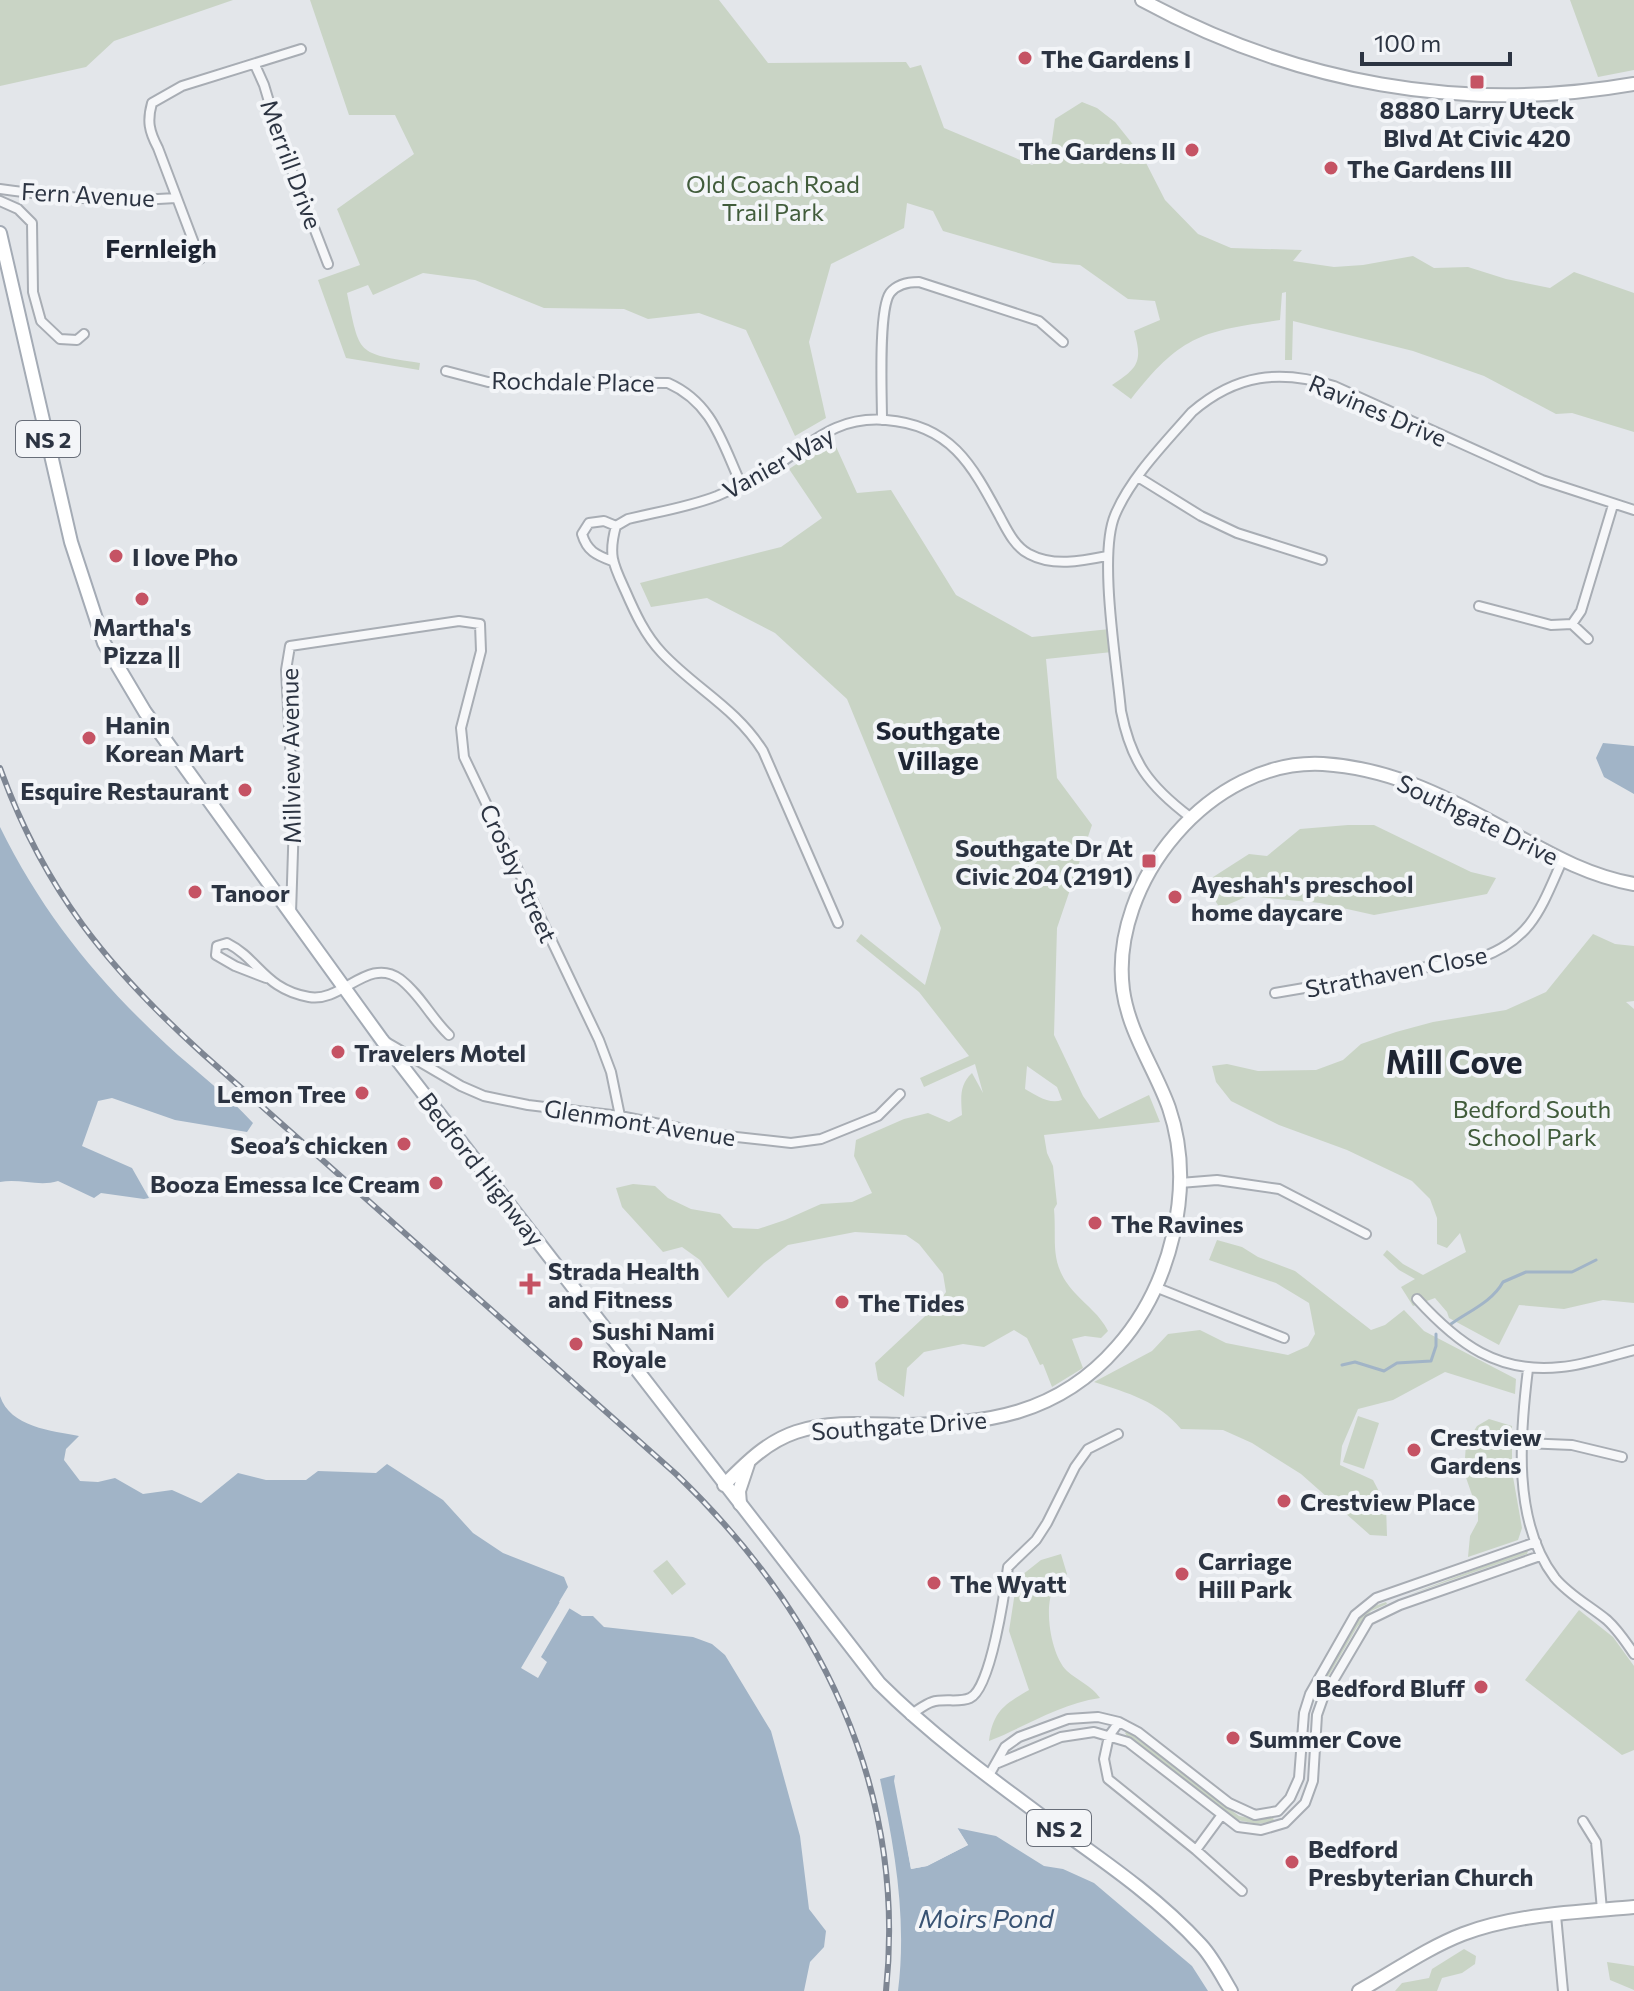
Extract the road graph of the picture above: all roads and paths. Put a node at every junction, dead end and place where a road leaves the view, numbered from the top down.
1 (1142, 0) edge
2 (301, 49) dead end
3 (255, 65) junction
4 (1634, 84) edge
5 (0, 189) edge
6 (176, 198) junction
7 (0, 201) edge
8 (0, 233) edge
9 (200, 259) dead end
10 (328, 264) dead end
11 (84, 334) dead end
12 (1063, 342) dead end
13 (446, 371) dead end
14 (882, 420) junction
15 (1138, 477) junction
16 (741, 484) junction
17 (1613, 505) junction
18 (1634, 510) edge
19 (616, 526) junction
20 (1107, 556) junction
21 (1322, 560) dead end
22 (612, 561) junction
23 (1479, 606) dead end
24 (480, 624) joint
25 (1572, 624) junction
26 (1588, 639) dead end
27 (1190, 817) junction
28 (1562, 861) junction
29 (1634, 884) edge
30 (291, 914) junction
31 (838, 923) dead end
32 (266, 978) junction
33 (345, 988) junction
34 (1275, 993) dead end
35 (449, 1035) dead end
36 (382, 1040) junction
37 (900, 1094) dead end
38 (620, 1116) junction
39 (1180, 1183) junction
40 (1366, 1234) dead end
41 (1155, 1287) junction
42 (1417, 1299) dead end
43 (1284, 1338) dead end
44 (1634, 1350) edge
45 (1528, 1369) junction
46 (1118, 1434) dead end
47 (1522, 1443) junction
48 (1622, 1457) dead end
49 (751, 1458) junction
50 (724, 1485) junction
51 (740, 1504) junction
52 (1536, 1542) junction
53 (1540, 1556) junction
54 (1634, 1654) edge
55 (910, 1715) junction
56 (1119, 1722) junction
57 (1109, 1736) junction
58 (998, 1764) junction
59 (988, 1777) junction
60 (1221, 1816) junction
61 (1583, 1821) dead end
62 (1196, 1850) junction
63 (1242, 1891) dead end
64 (1634, 1907) edge
65 (1602, 1910) junction
66 (1556, 1915) junction
67 (1231, 1991) edge
68 (1359, 1991) edge
69 (1563, 1991) edge

1 - 4 main road
2 - 3 street
3 - 6 street
3 - 10 street, Merrill Drive
5 - 6 street, Fern Avenue
6 - 9 street
7 - 11 street
8 - 30 main road, Bedford Highway / NS 2
12 - 14 street
13 - 16 street, Rochdale Place
14 - 16 street, Vanier Way
14 - 20 street, Vanier Way
15 - 17 street, Ravines Drive
15 - 20 street, Ravines Drive
15 - 21 street
16 - 19 street, Vanier Way
17 - 18 street, Ravines Drive
17 - 25 street
19 - 22 street
19 - 22 street, Vanier Way
20 - 27 street, Ravines Drive
22 - 31 street
23 - 25 street
24 - 30 street, Millview Avenue
24 - 38 street, Crosby Street
25 - 26 street
27 - 28 main road, Southgate Drive
27 - 39 main road, Southgate Drive
28 - 29 main road, Southgate Drive
28 - 34 street, Strathaven Close
30 - 33 main road, Bedford Highway / NS 2
32 - 32 street
32 - 33 street
33 - 35 street
33 - 36 main road, Bedford Highway / NS 2
36 - 38 street, Glenmont Avenue
36 - 50 main road, Bedford Highway / NS 2
37 - 38 street, Glenmont Avenue
39 - 40 street
39 - 41 main road, Southgate Drive
41 - 43 street
41 - 49 main road, Southgate Drive
42 - 45 street
44 - 45 street
45 - 47 street
46 - 55 street
47 - 48 street
47 - 52 street
49 - 50 main road, Southgate Drive
49 - 51 main road
50 - 51 main road, Bedford Highway / NS 2
51 - 55 main road, Bedford Highway / NS 2
52 - 53 street
52 - 56 street
53 - 54 street
53 - 60 street
55 - 59 main road, Bedford Highway / NS 2
56 - 57 street
56 - 58 street
57 - 58 street
57 - 60 street
57 - 62 street
58 - 59 street
59 - 67 main road, Bedford Highway / NS 2
60 - 62 street
61 - 65 street
62 - 63 street
64 - 65 main road
65 - 66 main road
66 - 68 main road
66 - 69 street

